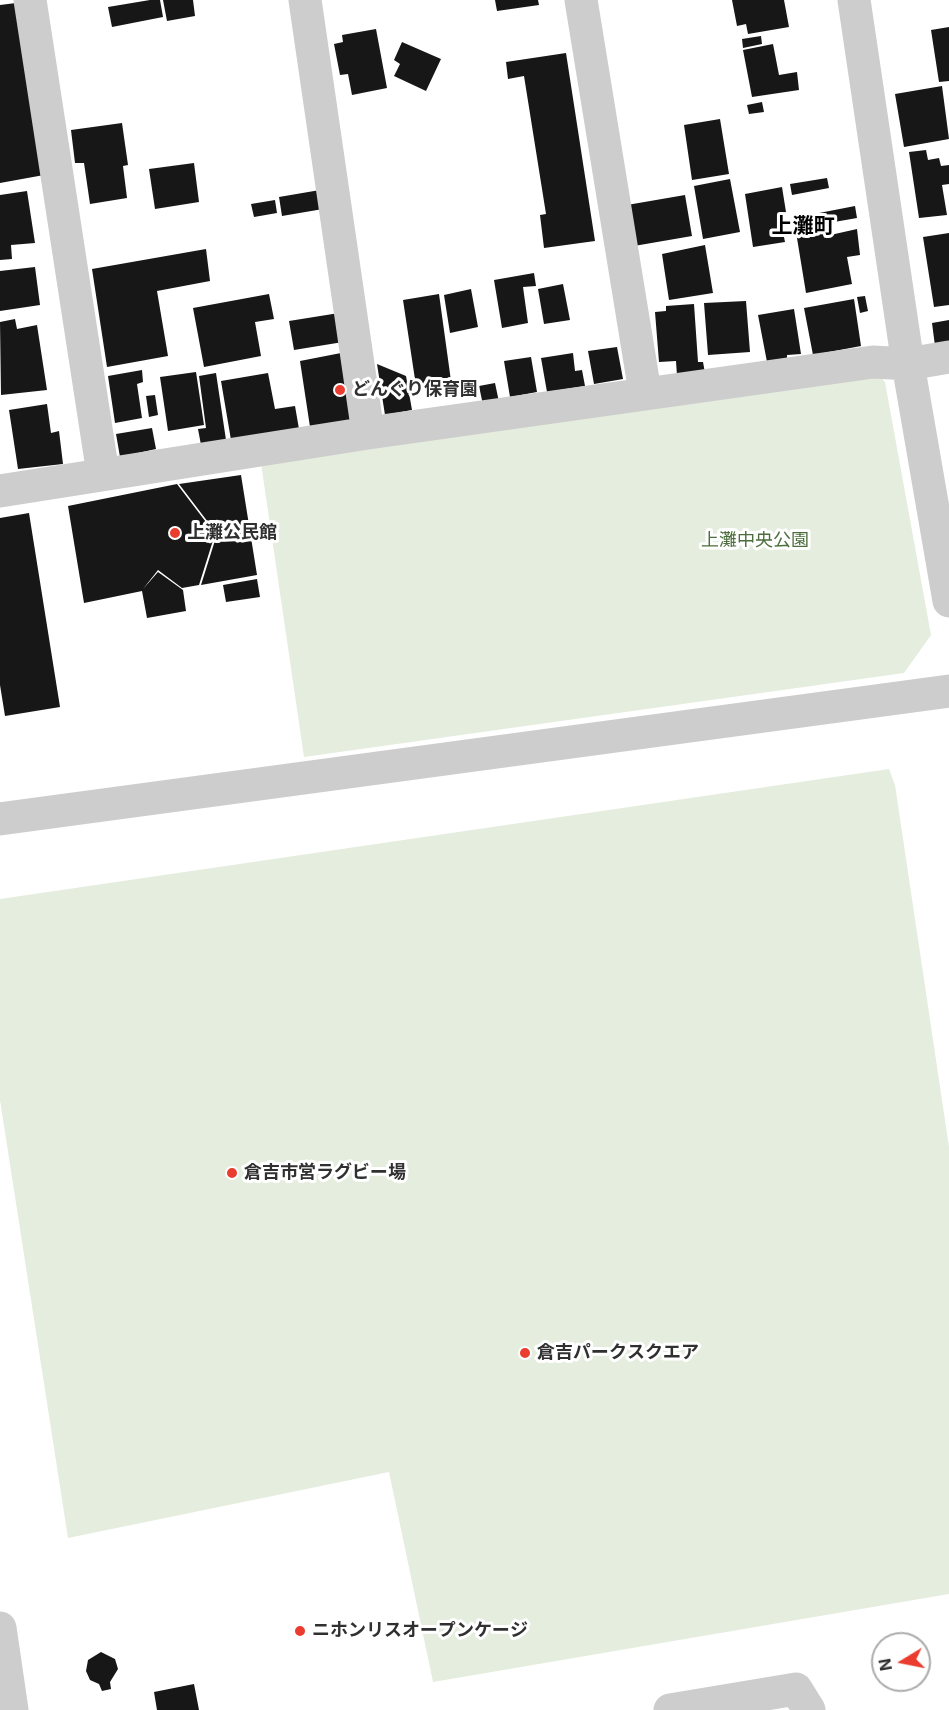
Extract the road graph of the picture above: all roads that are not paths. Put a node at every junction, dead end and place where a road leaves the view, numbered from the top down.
1 (30, 0) edge
2 (305, 0) edge
3 (581, 0) edge
4 (854, 0) edge
5 (949, 357) edge
6 (908, 364) junction
7 (645, 392) junction
8 (368, 433) junction
9 (103, 474) junction
10 (0, 491) edge
11 (940, 492) edge
12 (949, 601) edge
13 (949, 691) edge
14 (0, 819) edge
15 (0, 1628) edge
16 (12, 1710) edge
17 (670, 1710) edge
18 (809, 1710) edge

1 - 9 street
2 - 8 street
3 - 7 street
4 - 6 street
5 - 6 street
6 - 7 street
6 - 11 street
7 - 8 street
8 - 9 street
9 - 10 street
11 - 12 street
13 - 14 street
15 - 16 street
17 - 18 street

